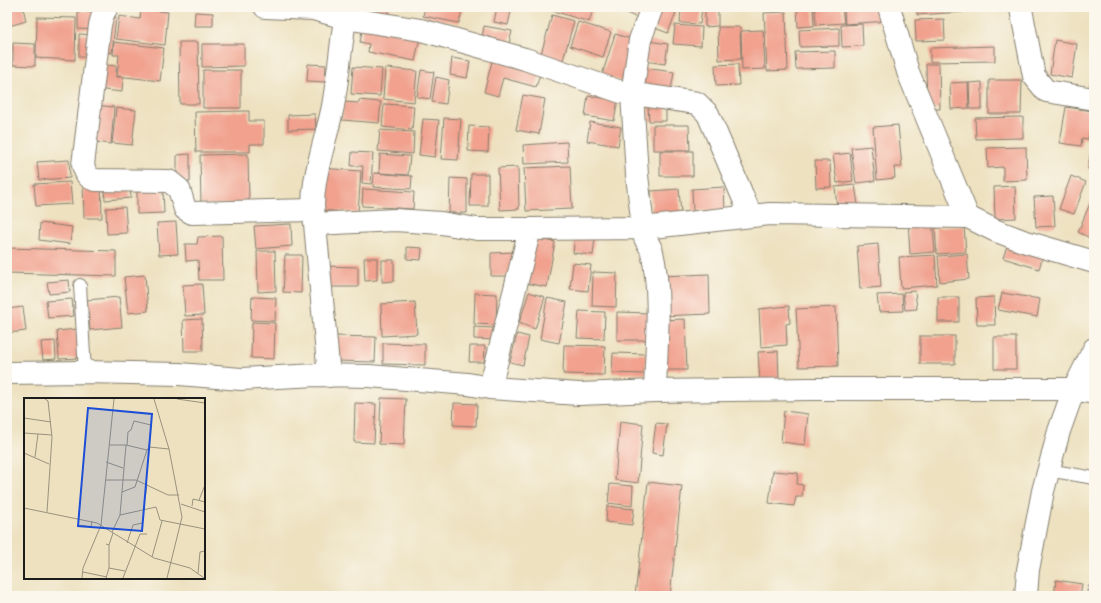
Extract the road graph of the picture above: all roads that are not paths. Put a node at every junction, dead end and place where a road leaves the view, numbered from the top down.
1 (107, 7) edge
2 (265, 7) edge
3 (652, 7) edge
4 (889, 7) edge
5 (313, 8) edge
6 (1021, 9) dead end
7 (346, 18) junction
8 (632, 94) junction
9 (1094, 99) edge
10 (751, 216) junction
11 (313, 217) junction
12 (968, 217) junction
13 (643, 228) junction
14 (530, 230) junction
15 (1094, 262) edge
16 (80, 284) dead end
17 (1094, 349) edge
18 (85, 372) junction
19 (7, 373) edge
20 (330, 376) junction
21 (490, 388) junction
22 (654, 391) junction
23 (1084, 391) edge
24 (1048, 470) junction
25 (1094, 478) edge
26 (1094, 590) edge
27 (1026, 596) edge
28 (1093, 596) edge

1 - 11 street
2 - 5 street
3 - 8 street
4 - 12 street
5 - 7 street
6 - 9 street
7 - 8 street
7 - 11 street
8 - 10 street
8 - 13 street
10 - 12 street
10 - 13 street
11 - 14 street
11 - 20 street
12 - 15 street
13 - 14 street
13 - 22 street
14 - 21 street
16 - 18 lane
17 - 23 street
18 - 19 street
18 - 20 street
20 - 21 street
21 - 22 street
22 - 23 street
23 - 24 street
24 - 25 lane
24 - 27 street
26 - 28 lane

